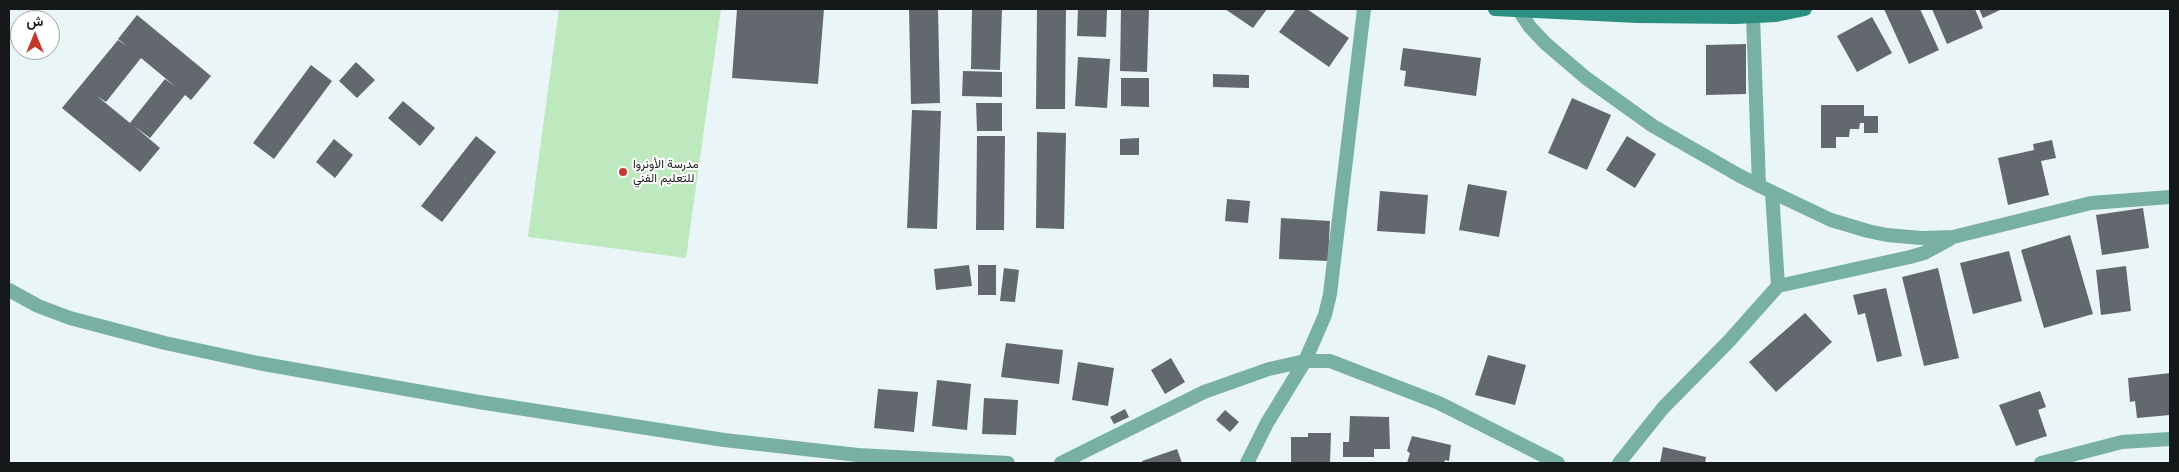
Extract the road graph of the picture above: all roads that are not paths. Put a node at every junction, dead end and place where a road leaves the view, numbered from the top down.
1 (1364, 9) edge
2 (1495, 9) edge
3 (1805, 9) edge
4 (1518, 10) edge
5 (1776, 12) edge
6 (1753, 16) junction
7 (1759, 186) junction
8 (1772, 192) junction
9 (2170, 197) edge
10 (1953, 237) junction
11 (1778, 286) junction
12 (9, 290) edge
13 (1305, 361) junction
14 (2170, 439) edge
15 (972, 462) edge
16 (1008, 463) edge
17 (1061, 463) edge
18 (1247, 463) edge
19 (1558, 463) edge
20 (1619, 463) edge
21 (2041, 463) edge

1 - 13 street
2 - 4 main road
3 - 5 main road
4 - 6 main road
4 - 7 street
5 - 6 main road
6 - 7 street
7 - 8 street
8 - 10 street
8 - 11 street
9 - 10 street
10 - 11 street
11 - 20 street
12 - 15 street
13 - 17 street
13 - 18 street
13 - 19 street
14 - 21 street
15 - 16 street

